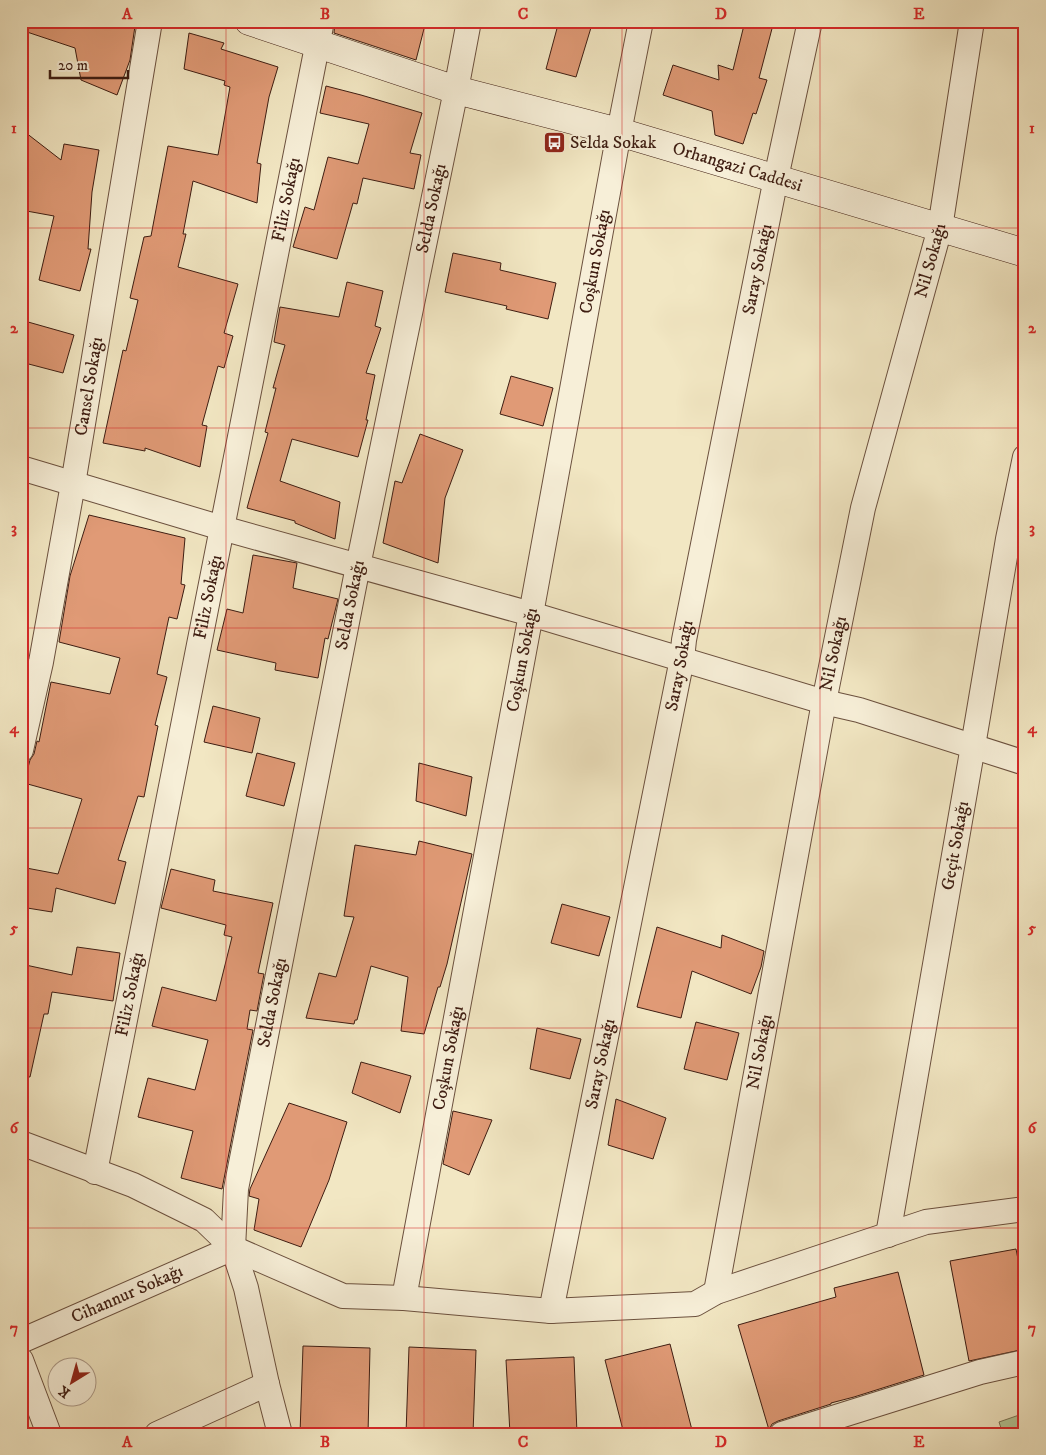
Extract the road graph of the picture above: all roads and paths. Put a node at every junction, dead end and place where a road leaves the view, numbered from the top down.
1 (150, 21) edge
2 (248, 21) edge
3 (469, 21) edge
4 (641, 21) edge
5 (810, 21) edge
6 (972, 21) edge
7 (320, 32) edge
8 (456, 90) junction
9 (619, 132) junction
10 (776, 178) junction
11 (940, 228) junction
12 (1025, 253) edge
13 (1025, 456) edge
14 (21, 468) edge
15 (73, 484) junction
16 (222, 528) junction
17 (358, 566) junction
18 (531, 614) junction
19 (682, 659) junction
20 (824, 702) junction
21 (973, 746) junction
22 (21, 750) edge
23 (1025, 763) edge
24 (21, 1143) edge
25 (95, 1172) junction
26 (1025, 1209) edge
27 (888, 1235) junction
28 (233, 1248) junction
29 (716, 1292) junction
30 (404, 1298) junction
31 (550, 1311) junction
32 (21, 1341) edge
33 (21, 1360) edge
34 (1025, 1362) edge
35 (267, 1384) junction
36 (49, 1434) edge
37 (157, 1434) edge
38 (280, 1434) edge
39 (782, 1434) edge

1 - 15 street, Cansel Sokağı
2 - 7 street, Orhangazi Caddesi
3 - 8 street, Selda Sokağı
4 - 9 street, Coşkun Sokağı
5 - 10 street, Saray Sokağı
6 - 11 street, Nil Sokağı
7 - 8 street, Orhangazi Caddesi
7 - 16 street, Filiz Sokağı
8 - 9 street, Orhangazi Caddesi
8 - 17 street, Selda Sokağı
9 - 10 street, Orhangazi Caddesi
9 - 18 street, Coşkun Sokağı
10 - 11 street, Orhangazi Caddesi
10 - 19 street, Saray Sokağı
11 - 12 street, Orhangazi Caddesi
11 - 20 street, Nil Sokağı
13 - 21 street, Geçit Sokağı
14 - 15 street
15 - 16 street
15 - 22 street, Cansel Sokağı
16 - 17 street
16 - 25 street, Filiz Sokağı
17 - 18 street
17 - 28 street, Selda Sokağı
18 - 19 street
18 - 30 street, Coşkun Sokağı
19 - 20 street
19 - 31 street, Saray Sokağı
20 - 21 street
20 - 29 street, Nil Sokağı
21 - 23 street
21 - 27 street, Geçit Sokağı
24 - 25 street
25 - 28 street
26 - 27 street
27 - 29 street
28 - 30 street
28 - 32 street, Cihannur Sokağı
28 - 35 street
29 - 31 street
30 - 31 street
33 - 36 street
34 - 39 street
35 - 37 street
35 - 38 street

